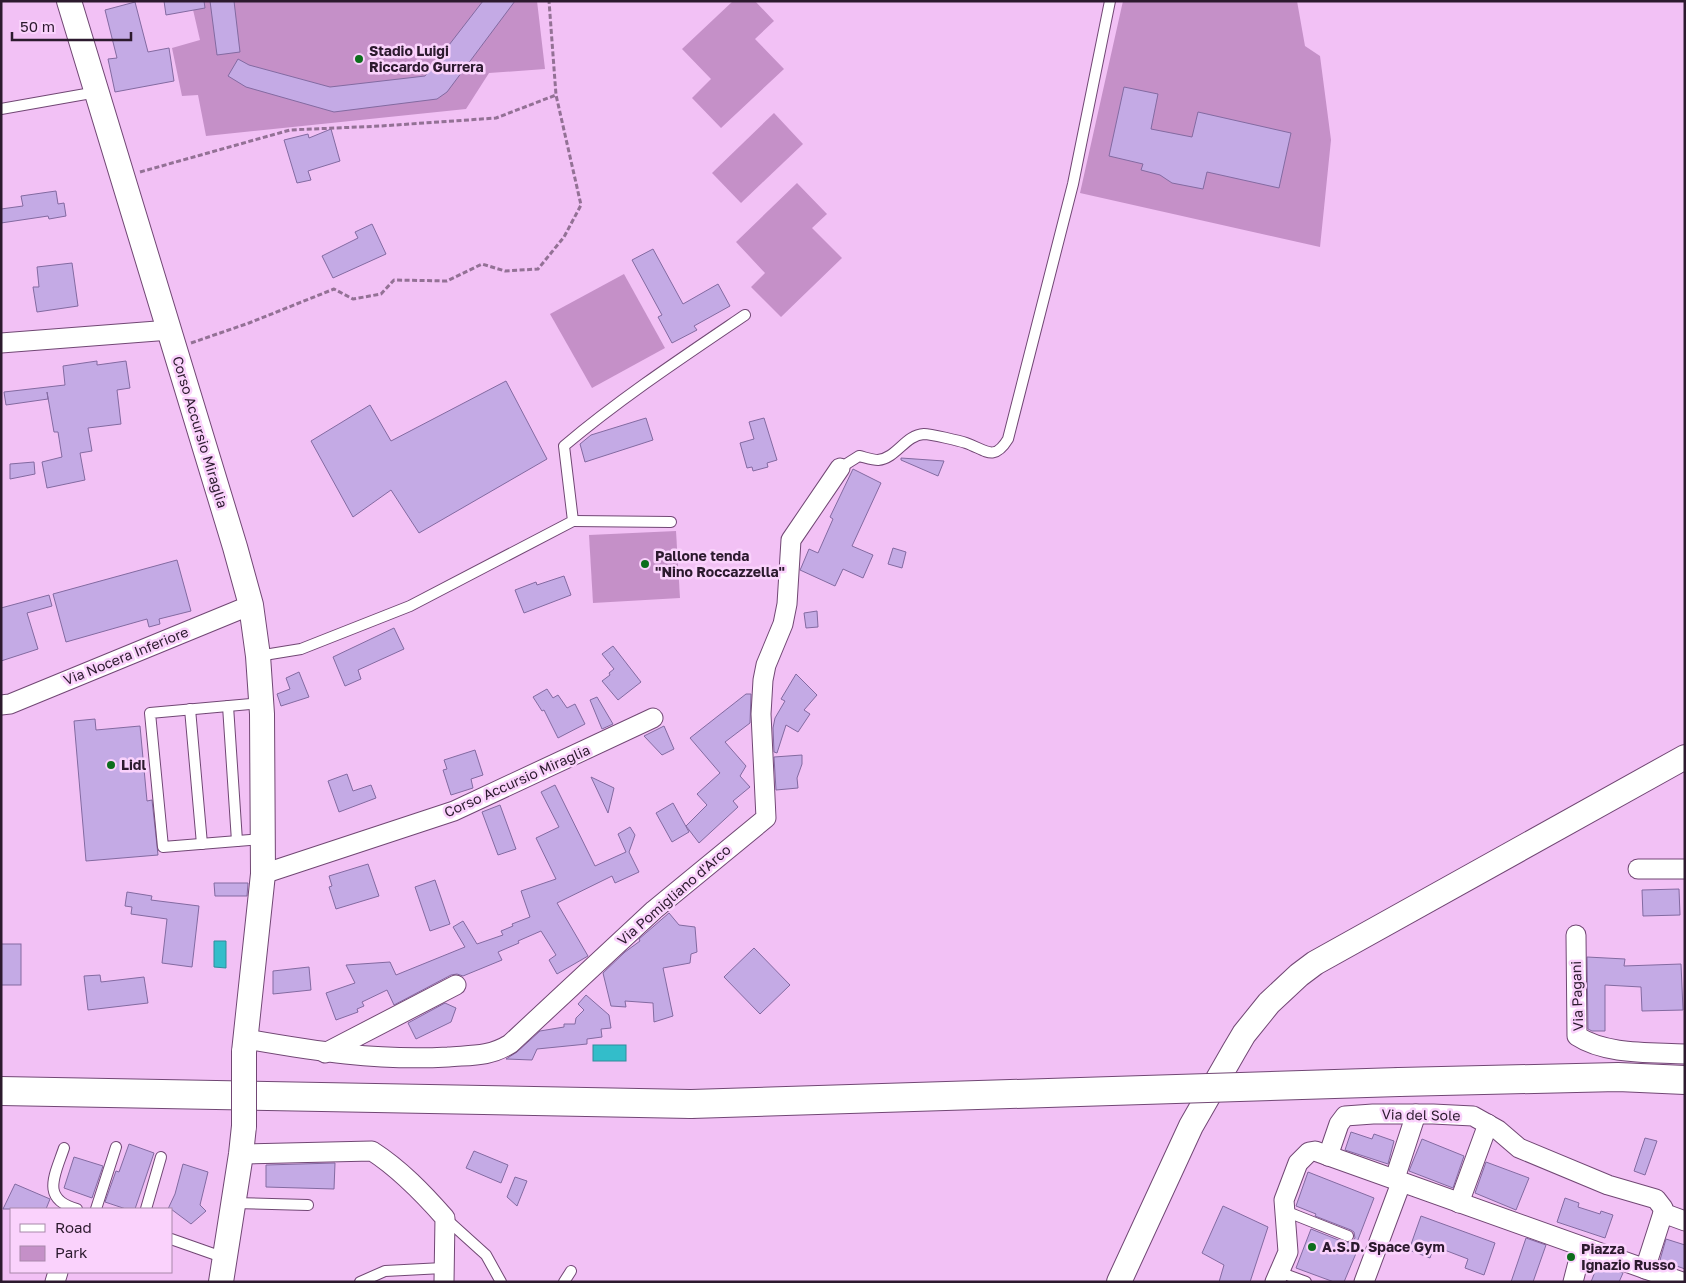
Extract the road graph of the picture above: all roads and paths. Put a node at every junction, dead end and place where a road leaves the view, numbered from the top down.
1 (69, 1) edge
2 (549, 1) edge
3 (1110, 1) edge
4 (97, 92) junction
5 (556, 94) junction
6 (1, 109) edge
7 (123, 177) junction
8 (745, 314) dead end
9 (172, 339) junction
10 (1, 343) edge
11 (840, 468) joint
12 (572, 520) junction
13 (671, 522) dead end
14 (250, 605) junction
15 (258, 656) junction
16 (261, 703) junction
17 (1, 705) edge
18 (228, 706) junction
19 (190, 709) junction
20 (653, 718) dead end
21 (1685, 757) edge
22 (262, 839) junction
23 (238, 841) junction
24 (202, 844) junction
25 (1638, 869) dead end
26 (1685, 869) edge
27 (263, 874) junction
28 (1576, 935) dead end
29 (456, 985) dead end
30 (245, 1046) junction
31 (324, 1053) junction
32 (1685, 1054) edge
33 (1685, 1080) edge
34 (1, 1091) edge
35 (1416, 1114) junction
36 (1488, 1124) junction
37 (116, 1147) dead end
38 (64, 1148) dead end
39 (241, 1154) junction
40 (1323, 1154) junction
41 (161, 1157) dead end
42 (1399, 1177) junction
43 (233, 1203) junction
44 (1459, 1203) junction
45 (308, 1206) dead end
46 (73, 1208) edge
47 (96, 1208) edge
48 (146, 1208) edge
49 (1285, 1212) junction
50 (1663, 1213) junction
51 (445, 1218) junction
52 (1685, 1221) edge
53 (1348, 1236) dead end
54 (172, 1239) edge
55 (1582, 1247) junction
56 (225, 1258) junction
57 (1645, 1269) junction
58 (571, 1271) dead end
59 (444, 1275) edge
60 (1277, 1277) edge
61 (221, 1282) edge
62 (360, 1282) edge
63 (501, 1282) edge
64 (564, 1282) edge
65 (1119, 1282) edge
66 (1306, 1282) edge
67 (1364, 1282) edge
68 (1573, 1282) edge
69 (1682, 1282) edge

1 - 4 street, Corso Accursio Miraglia
2 - 5 path
3 - 11 lane
4 - 6 lane
4 - 7 street, Corso Accursio Miraglia
5 - 7 path
5 - 9 path
7 - 9 street, Corso Accursio Miraglia
8 - 12 lane
9 - 10 street
9 - 14 street, Corso Accursio Miraglia
11 - 31 street, Via Pomigliano d'Arco
12 - 13 lane
12 - 15 lane
14 - 15 street, Corso Accursio Miraglia
14 - 17 street, Via Nocera Inferiore
15 - 16 street, Corso Accursio Miraglia
16 - 18 lane
16 - 22 street, Corso Accursio Miraglia
18 - 19 lane
18 - 23 lane
19 - 24 lane
19 - 24 lane
20 - 27 street, Corso Accursio Miraglia
21 - 65 street
22 - 23 lane
22 - 27 street, Corso Accursio Miraglia
23 - 24 lane
25 - 26 street
27 - 30 street, Corso Accursio Miraglia
28 - 32 street, Via Pagani
29 - 31 street
30 - 31 street, Via Pomigliano d'Arco
30 - 39 street, Corso Accursio Miraglia, bridge
33 - 34 main road, bridge
35 - 36 street, Via del Sole
35 - 40 street, Via del Sole
35 - 42 street
36 - 44 street
36 - 50 street, Via del Sole
37 - 47 lane
38 - 46 lane
39 - 43 street
39 - 51 street
40 - 42 street
40 - 49 street
41 - 48 lane
42 - 44 street
42 - 67 street
43 - 45 lane
43 - 56 street
44 - 55 street
49 - 53 lane
49 - 60 street
50 - 52 street, Via del Sole
50 - 57 street
51 - 59 street
51 - 63 lane
54 - 56 lane
55 - 57 street
55 - 68 street
56 - 61 street
57 - 69 street
58 - 64 lane
59 - 62 lane
60 - 66 lane

